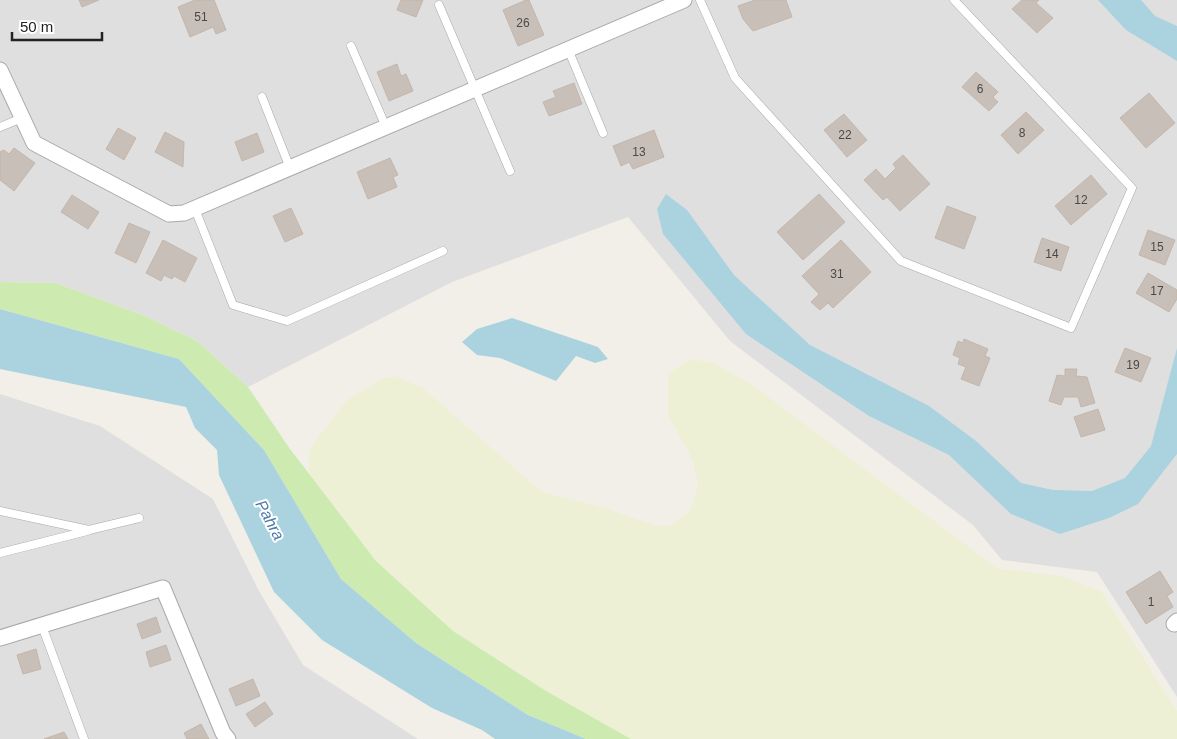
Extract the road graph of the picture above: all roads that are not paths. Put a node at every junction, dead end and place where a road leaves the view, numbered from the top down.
1 (684, 0) edge
2 (700, 0) edge
3 (954, 0) edge
4 (439, 5) dead end
5 (352, 46) dead end
6 (568, 49) junction
7 (0, 70) edge
8 (476, 88) junction
9 (262, 97) dead end
10 (22, 118) junction
11 (0, 127) edge
12 (386, 127) junction
13 (603, 133) dead end
14 (290, 168) junction
15 (510, 171) dead end
16 (195, 209) junction
17 (443, 251) dead end
18 (0, 512) edge
19 (139, 518) dead end
20 (88, 530) junction
21 (0, 553) edge
22 (42, 626) junction
23 (0, 638) edge
24 (84, 739) edge
25 (228, 739) edge

1 - 6 street
2 - 3 lane
4 - 8 lane
5 - 12 lane
6 - 8 street
6 - 13 lane
7 - 10 street
8 - 12 street
8 - 15 lane
9 - 14 lane
10 - 11 lane
10 - 16 street
12 - 14 street
14 - 16 street
16 - 17 lane
18 - 20 lane
19 - 20 lane
20 - 21 lane
22 - 23 street
22 - 24 lane
22 - 25 street

